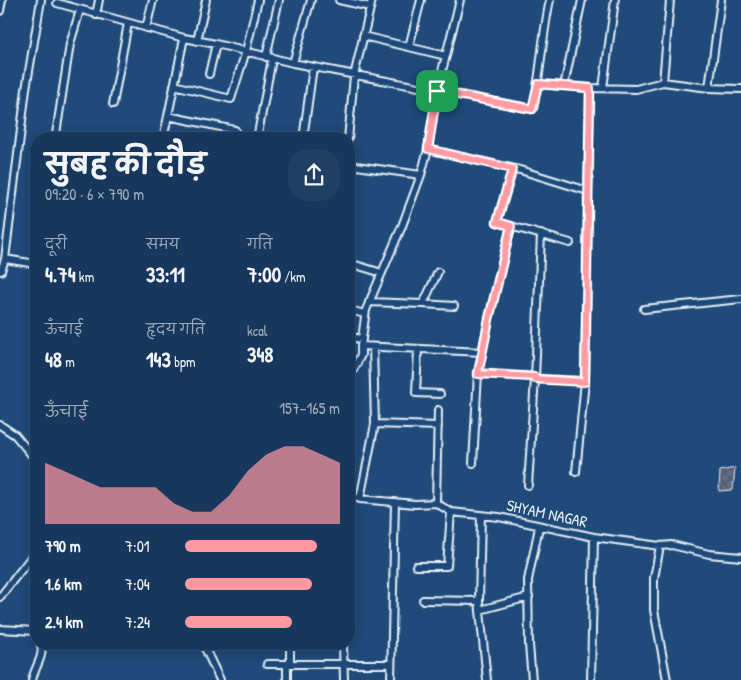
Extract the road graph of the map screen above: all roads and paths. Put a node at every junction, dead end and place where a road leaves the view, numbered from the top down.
1 (2, 0) edge
2 (42, 0) edge
3 (99, 0) edge
4 (153, 0) edge
5 (206, 0) edge
6 (258, 0) edge
7 (279, 0) edge
8 (311, 0) edge
9 (339, 0) edge
10 (421, 0) edge
11 (460, 0) edge
12 (550, 0) edge
13 (582, 0) edge
14 (614, 0) edge
15 (670, 0) edge
16 (721, 0) edge
17 (57, 2) edge
18 (371, 3) edge
19 (80, 10) junction
20 (0, 12) edge
21 (96, 14) junction
22 (128, 23) junction
23 (146, 28) junction
24 (363, 36) junction
25 (184, 38) junction
26 (197, 40) junction
27 (216, 44) junction
28 (410, 47) junction
29 (246, 51) junction
30 (446, 56) junction
31 (269, 58) junction
32 (292, 63) junction
33 (313, 67) junction
34 (209, 74) dead end
35 (354, 76) junction
36 (663, 82) junction
37 (538, 84) junction
38 (174, 85) junction
39 (564, 86) junction
40 (590, 88) junction
41 (603, 88) junction
42 (709, 88) junction
43 (741, 89) edge
44 (437, 91) junction
45 (113, 104) dead end
46 (168, 116) junction
47 (235, 130) dead end
48 (56, 132) edge
49 (165, 132) edge
50 (259, 132) edge
51 (304, 132) edge
52 (349, 132) edge
53 (428, 149) junction
54 (355, 166) edge
55 (512, 169) junction
56 (421, 175) junction
57 (588, 191) junction
58 (511, 226) junction
59 (541, 234) junction
60 (570, 243) dead end
61 (5, 259) junction
62 (30, 263) edge
63 (355, 265) edge
64 (0, 271) edge
65 (438, 272) dead end
66 (382, 273) junction
67 (741, 299) edge
68 (369, 302) junction
69 (423, 304) junction
70 (454, 306) dead end
71 (644, 309) dead end
72 (355, 312) edge
73 (365, 314) junction
74 (355, 340) edge
75 (361, 342) junction
76 (373, 347) junction
77 (418, 349) junction
78 (482, 352) junction
79 (357, 364) joint
80 (355, 368) edge
81 (478, 374) junction
82 (535, 378) junction
83 (585, 382) junction
84 (440, 394) dead end
85 (438, 410) dead end
86 (375, 424) junction
87 (0, 425) edge
88 (438, 426) junction
89 (30, 451) edge
90 (473, 462) dead end
91 (576, 472) dead end
92 (528, 485) dead end
93 (355, 497) edge
94 (360, 499) junction
95 (395, 502) junction
96 (436, 503) junction
97 (451, 512) junction
98 (481, 516) junction
99 (539, 527) junction
100 (594, 537) junction
101 (660, 546) junction
102 (741, 557) edge
103 (30, 559) edge
104 (416, 566) dead end
105 (0, 597) edge
106 (529, 597) junction
107 (423, 600) dead end
108 (479, 601) junction
109 (480, 610) junction
110 (0, 628) edge
111 (30, 630) edge
112 (42, 650) edge
113 (206, 650) edge
114 (289, 650) edge
115 (343, 650) edge
116 (267, 664) dead end
117 (288, 664) junction
118 (344, 664) junction
119 (391, 664) junction
120 (32, 680) edge
121 (220, 680) edge
122 (288, 680) edge
123 (344, 680) edge
124 (391, 680) edge
125 (487, 680) edge
126 (532, 680) edge
127 (591, 680) edge
128 (666, 680) edge

1 - 20 street
2 - 17 street
2 - 61 street
3 - 21 street
4 - 23 street
5 - 26 street
6 - 29 street
7 - 31 street
8 - 32 street
9 - 18 street
10 - 28 street
11 - 30 street
12 - 37 street
13 - 39 street
14 - 41 street
15 - 36 street
16 - 42 street
17 - 19 street
18 - 24 street
19 - 21 street
19 - 48 street
21 - 22 street
22 - 23 street
22 - 45 street
23 - 25 street
24 - 28 street
24 - 35 street
25 - 26 street
25 - 38 street
26 - 27 street
27 - 29 street
27 - 34 street
28 - 30 street
29 - 31 street
29 - 38 street
30 - 44 street
31 - 32 street
31 - 50 street
32 - 33 street
33 - 35 street
33 - 51 street
35 - 44 street
35 - 52 street
36 - 41 street
36 - 42 street
37 - 39 street
37 - 44 street
38 - 46 street
39 - 40 street
40 - 41 street
40 - 57 street
42 - 43 street
44 - 53 street
46 - 47 street
46 - 49 street
53 - 55 street
53 - 56 street
54 - 56 street
55 - 57 street
55 - 58 street
56 - 66 street
57 - 83 street
58 - 59 street
58 - 78 street
59 - 60 street
59 - 82 street
61 - 62 street
61 - 64 street
63 - 66 street
65 - 69 street
66 - 68 street
67 - 71 street
68 - 69 street
68 - 73 street
69 - 70 street
72 - 73 street
73 - 75 street
74 - 75 street
75 - 76 street
75 - 79 street
76 - 77 street
76 - 86 street
77 - 78 street
77 - 84 street
78 - 81 street
79 - 80 street
81 - 82 street
81 - 90 street
82 - 83 street
82 - 92 street
83 - 91 street
85 - 88 street
86 - 88 street
86 - 94 street
87 - 89 street
88 - 96 street
93 - 94 street
94 - 95 street
95 - 96 street
95 - 119 street
96 - 97 street, SHYAM NAGAR
97 - 98 street, SHYAM NAGAR
97 - 104 street
98 - 99 street, SHYAM NAGAR
98 - 108 street
99 - 100 street, SHYAM NAGAR
99 - 106 street
100 - 101 street, SHYAM NAGAR
100 - 127 street
101 - 102 street, SHYAM NAGAR
101 - 128 street
103 - 105 street
106 - 109 street
106 - 126 street
107 - 108 street
108 - 109 street
109 - 125 street
110 - 111 street
112 - 120 street
113 - 121 street
114 - 117 street
115 - 118 street
116 - 117 street
117 - 118 street
117 - 122 street
118 - 119 street
118 - 123 street
119 - 124 street

